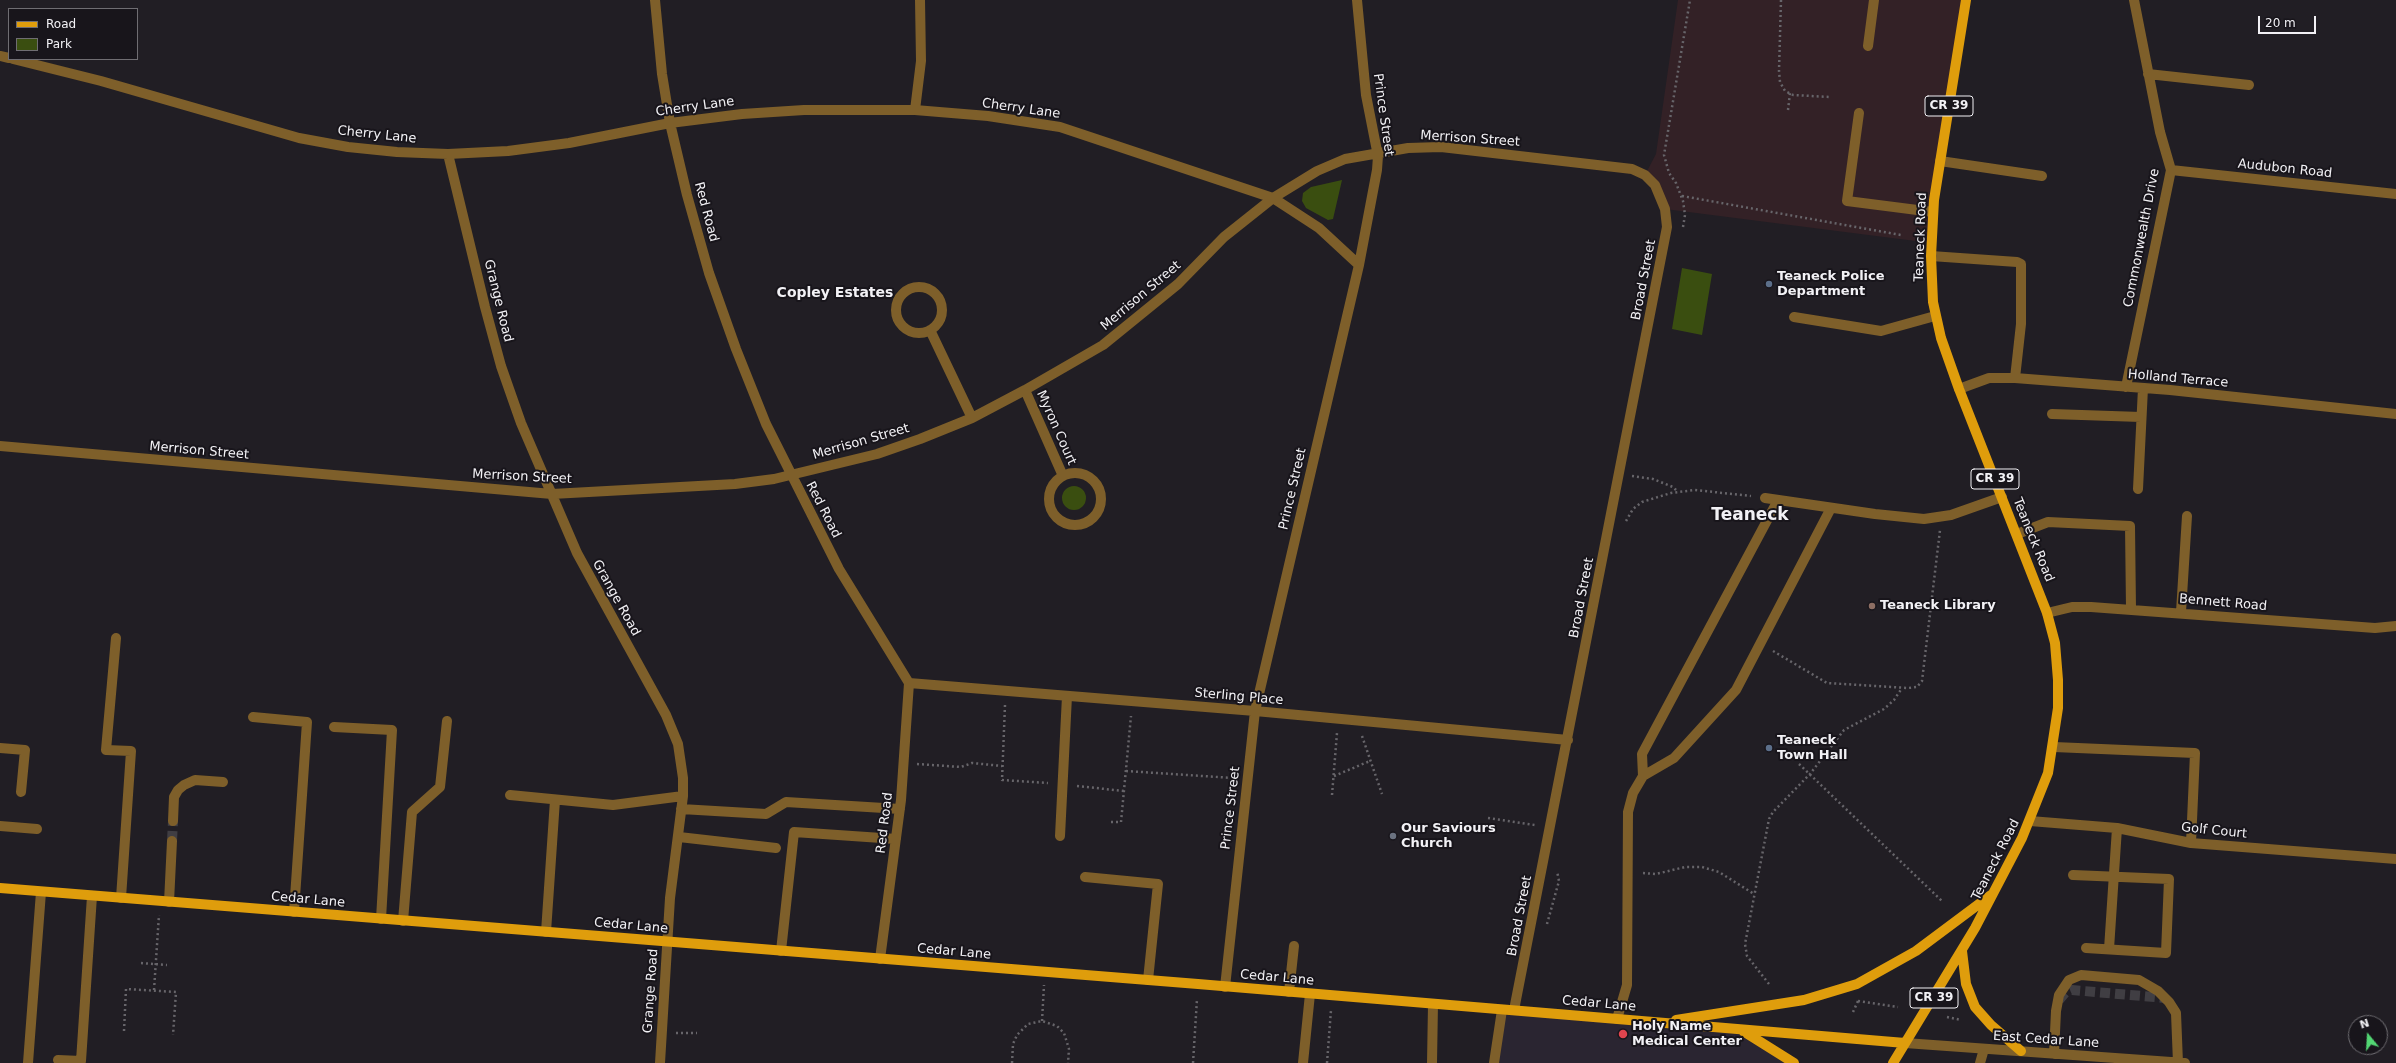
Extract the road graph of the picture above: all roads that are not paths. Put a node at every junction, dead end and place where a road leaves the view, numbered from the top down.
1 (655, 0) edge
2 (920, 0) edge
3 (1357, 0) edge
4 (1874, 0) edge
5 (1966, 0) edge
6 (2134, 0) edge
7 (1868, 46) dead end
8 (17, 60) edge
9 (2148, 74) junction
10 (2249, 85) dead end
11 (914, 110) junction
12 (1859, 113) dead end
13 (670, 123) junction
14 (448, 154) junction
15 (1378, 154) junction
16 (1940, 161) junction
17 (2171, 170) junction
18 (2042, 176) dead end
19 (1656, 188) joint
20 (2396, 194) edge
21 (1273, 198) junction
22 (1933, 212) junction
23 (1931, 256) junction
24 (1358, 265) junction
25 (1935, 316) junction
26 (1794, 317) dead end
27 (930, 330) junction
28 (2015, 378) junction
29 (2126, 387) junction
30 (2143, 388) junction
31 (1959, 389) junction
32 (1025, 390) junction
33 (2052, 414) dead end
34 (2396, 414) edge
35 (2141, 417) junction
36 (972, 418) junction
37 (0, 446) edge
38 (791, 475) junction
39 (1063, 476) junction
40 (2138, 489) dead end
41 (552, 494) junction
42 (2002, 497) junction
43 (1765, 498) road end
44 (1778, 500) junction
45 (1831, 508) junction
46 (2187, 516) dead end
47 (2016, 534) junction
48 (2131, 609) junction
49 (2181, 612) junction
50 (2048, 613) junction
51 (2396, 626) edge
52 (116, 638) dead end
53 (909, 683) junction
54 (1067, 696) junction
55 (1255, 711) junction
56 (253, 717) dead end
57 (447, 721) dead end
58 (334, 727) dead end
59 (1568, 740) junction
60 (2054, 747) junction
61 (0, 748) edge
62 (1643, 776) junction
63 (223, 782) dead end
64 (21, 792) dead end
65 (510, 795) dead end
66 (683, 796) junction
67 (555, 800) junction
68 (681, 809) junction
69 (900, 809) junction
70 (2030, 820) junction
71 (173, 821) tunnel mouth
72 (0, 826) edge
73 (2117, 828) junction
74 (37, 829) dead end
75 (1060, 836) dead end
76 (679, 837) junction
77 (896, 839) junction
78 (172, 841) tunnel mouth
79 (2191, 843) junction
80 (776, 848) dead end
81 (2396, 859) edge
82 (2073, 875) dead end
83 (2114, 876) junction
84 (1085, 877) dead end
85 (0, 888) edge
86 (41, 892) junction
87 (1994, 893) junction
88 (92, 896) junction
89 (121, 898) junction
90 (164, 901) junction
91 (294, 912) junction
92 (382, 919) junction
93 (403, 920) junction
94 (546, 932) junction
95 (667, 942) junction
96 (1294, 946) dead end
97 (2086, 948) dead end
98 (2109, 949) junction
99 (781, 951) junction
100 (1962, 951) junction
101 (880, 959) junction
102 (1148, 980) junction
103 (1226, 987) junction
104 (1289, 992) junction
105 (1310, 994) junction
106 (1433, 1004) junction
107 (1502, 1010) junction
108 (1514, 1010) junction
109 (1617, 1019) junction
110 (1659, 1022) junction
111 (1741, 1030) junction
112 (1905, 1043) junction
113 (1984, 1049) junction
114 (2021, 1052) junction
115 (2054, 1054) junction
116 (58, 1060) dead end
117 (2100, 1060) edge
118 (2178, 1062) edge
119 (28, 1063) edge
120 (660, 1063) edge
121 (1303, 1063) edge
122 (1432, 1063) edge
123 (1494, 1063) edge
124 (1794, 1063) edge
125 (1893, 1063) edge
126 (1980, 1063) edge
127 (2185, 1063) edge

1 - 13 street, Red Road
2 - 11 street
3 - 15 street, Prince Street
4 - 7 street
5 - 16 main road, Teaneck Road / CR 39
6 - 9 street, Commonwealth Drive
8 - 14 street, Cherry Lane
9 - 10 street
9 - 17 street, Commonwealth Drive
11 - 13 street, Cherry Lane
11 - 21 street, Cherry Lane
12 - 22 street
13 - 14 street, Cherry Lane
13 - 38 street, Red Road
14 - 41 street, Grange Road
15 - 19 street, Merrison Street
15 - 21 street, Merrison Street
15 - 24 street, Prince Street
16 - 18 street
16 - 22 main road, Teaneck Road / CR 39
17 - 20 street, Audubon Road
17 - 29 street, Commonwealth Drive
19 - 59 street, Broad Street
21 - 24 street, Cherry Lane
21 - 32 street, Merrison Street
22 - 23 main road, Teaneck Road / CR 39
23 - 25 main road, Teaneck Road / CR 39
23 - 28 street
24 - 55 street, Prince Street
25 - 26 street
25 - 31 main road, Teaneck Road / CR 39
27 - 27 street
27 - 36 street
28 - 29 street, Holland Terrace
28 - 31 street, Holland Terrace
29 - 30 street, Holland Terrace
30 - 34 street, Holland Terrace
30 - 35 street
31 - 42 main road, Teaneck Road / CR 39
32 - 36 street, Merrison Street
32 - 39 street, Myron Court
33 - 35 street
35 - 40 street
36 - 38 street, Merrison Street
37 - 41 street, Merrison Street
38 - 41 street, Merrison Street
38 - 53 street, Red Road
39 - 39 street
41 - 66 street, Grange Road
42 - 45 street
42 - 47 main road, Teaneck Road / CR 39
43 - 44 street
44 - 45 street
44 - 62 street
45 - 62 street
46 - 49 street
47 - 48 street
47 - 50 main road, Teaneck Road / CR 39
48 - 49 street, Bennett Road
48 - 50 street, Bennett Road
49 - 51 street, Bennett Road
50 - 60 main road, Teaneck Road / CR 39
52 - 89 street
53 - 54 street, Sterling Place
53 - 69 street, Red Road
54 - 55 street, Sterling Place
54 - 75 street
55 - 59 street, Sterling Place
55 - 103 street, Prince Street
56 - 91 street
57 - 93 street
58 - 92 street
59 - 108 street, Broad Street
60 - 70 main road, Teaneck Road / CR 39
60 - 79 street
61 - 64 street
62 - 109 street
63 - 71 street
65 - 67 street
66 - 67 street
66 - 68 street, Grange Road
67 - 94 street
68 - 69 street
68 - 76 street, Grange Road
69 - 77 street, Red Road
70 - 73 street, Golf Court
70 - 87 main road, Teaneck Road / CR 39
72 - 74 street
73 - 79 street, Golf Court
73 - 83 street
76 - 80 street
76 - 95 street, Grange Road
77 - 99 street
77 - 101 street, Red Road
78 - 90 street
79 - 81 street, Golf Court
82 - 83 street
83 - 98 street
83 - 98 street
84 - 102 street
85 - 86 main road, Cedar Lane
86 - 88 main road, Cedar Lane
86 - 119 street
87 - 100 main road, Teaneck Road / CR 39
87 - 110 main road
88 - 89 main road, Cedar Lane
88 - 116 street
89 - 90 main road, Cedar Lane
90 - 91 main road, Cedar Lane
91 - 92 main road, Cedar Lane
92 - 93 main road, Cedar Lane
93 - 94 main road, Cedar Lane
94 - 95 main road, Cedar Lane
95 - 99 main road, Cedar Lane
95 - 120 street, Grange Road
96 - 104 street
97 - 98 street
99 - 101 main road, Cedar Lane
100 - 112 main road, Teaneck Road / CR 39
100 - 114 main road
101 - 102 main road, Cedar Lane
102 - 103 main road, Cedar Lane
103 - 104 main road, Cedar Lane
104 - 105 main road, Cedar Lane
105 - 106 main road, Cedar Lane
105 - 121 street
106 - 107 main road, Cedar Lane
106 - 122 street
107 - 108 main road, Cedar Lane
107 - 123 street
108 - 109 main road, Cedar Lane
109 - 110 main road, Cedar Lane
110 - 111 main road, Cedar Lane
111 - 112 main road, Cedar Lane
111 - 124 main road
112 - 113 street, East Cedar Lane
112 - 125 main road, Teaneck Road / CR 39
113 - 114 street, East Cedar Lane
113 - 126 street
114 - 115 street, East Cedar Lane
115 - 117 street, East Cedar Lane
115 - 118 street
117 - 118 street, East Cedar Lane
118 - 127 street, East Cedar Lane

